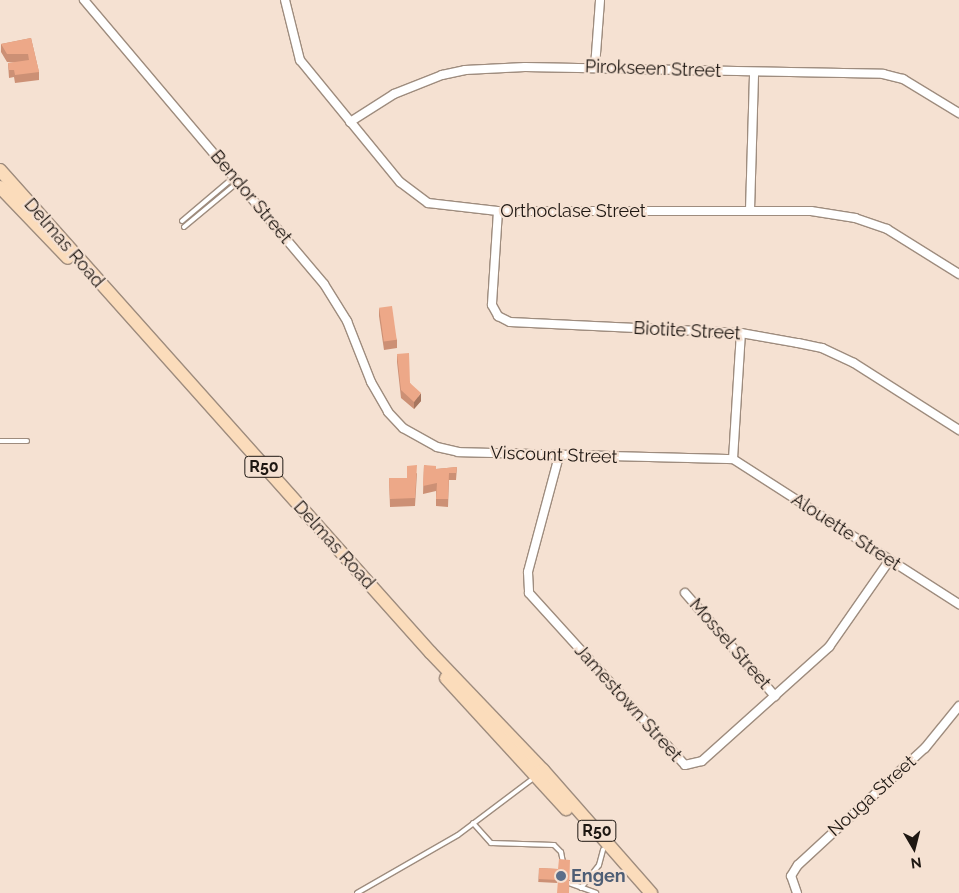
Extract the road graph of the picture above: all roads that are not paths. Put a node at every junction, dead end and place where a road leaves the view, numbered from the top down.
1 (84, 0) edge
2 (285, 0) edge
3 (600, 0) edge
4 (595, 67) junction
5 (754, 72) junction
6 (959, 113) edge
7 (350, 122) junction
8 (0, 170) edge
9 (236, 180) junction
10 (0, 187) edge
11 (750, 210) junction
12 (498, 211) junction
13 (182, 221) dead end
14 (184, 226) dead end
15 (959, 274) edge
16 (741, 332) junction
17 (388, 412) joint
18 (959, 430) edge
19 (0, 441) edge
20 (27, 441) dead end
21 (559, 456) junction
22 (733, 459) junction
23 (890, 561) junction
24 (685, 593) dead end
25 (959, 604) edge
26 (775, 696) junction
27 (959, 706) edge
28 (540, 773) junction
29 (473, 823) junction
30 (603, 850) junction
31 (563, 862) edge
32 (569, 883) edge
33 (581, 888) junction
34 (796, 890) edge
35 (357, 893) edge
36 (596, 893) edge
37 (641, 893) edge
38 (651, 893) edge

1 - 9 street, Bendor Street
2 - 7 street, Orthoclase Street
3 - 4 street
4 - 5 street, Pirokseen Street
4 - 7 street, Pirokseen Street
5 - 6 street, Pirokseen Street
5 - 11 street
7 - 12 street, Orthoclase Street
8 - 28 main road, Delmas Road / R50
9 - 13 lane
9 - 14 lane
9 - 17 street, Bendor Street
10 - 28 main road, Delmas Road / R50
11 - 12 street, Orthoclase Street
11 - 15 street, Orthoclase Street
12 - 16 street, Biotite Street
16 - 18 street, Biotite Street
16 - 22 street
17 - 21 street, Viscount Street
19 - 20 lane
21 - 22 street, Viscount Street
21 - 26 street, Jamestown Street
22 - 23 street, Alouette Street
23 - 25 street, Alouette Street
23 - 26 street, Jamestown Street
24 - 26 street, Mossel Street
27 - 34 street, Nouga Street
28 - 29 lane
28 - 30 main road, Delmas Road / R50
28 - 38 main road, Delmas Road / R50
29 - 31 lane
29 - 35 lane
30 - 33 lane
30 - 37 main road, Delmas Road / R50
32 - 33 lane
33 - 36 lane

